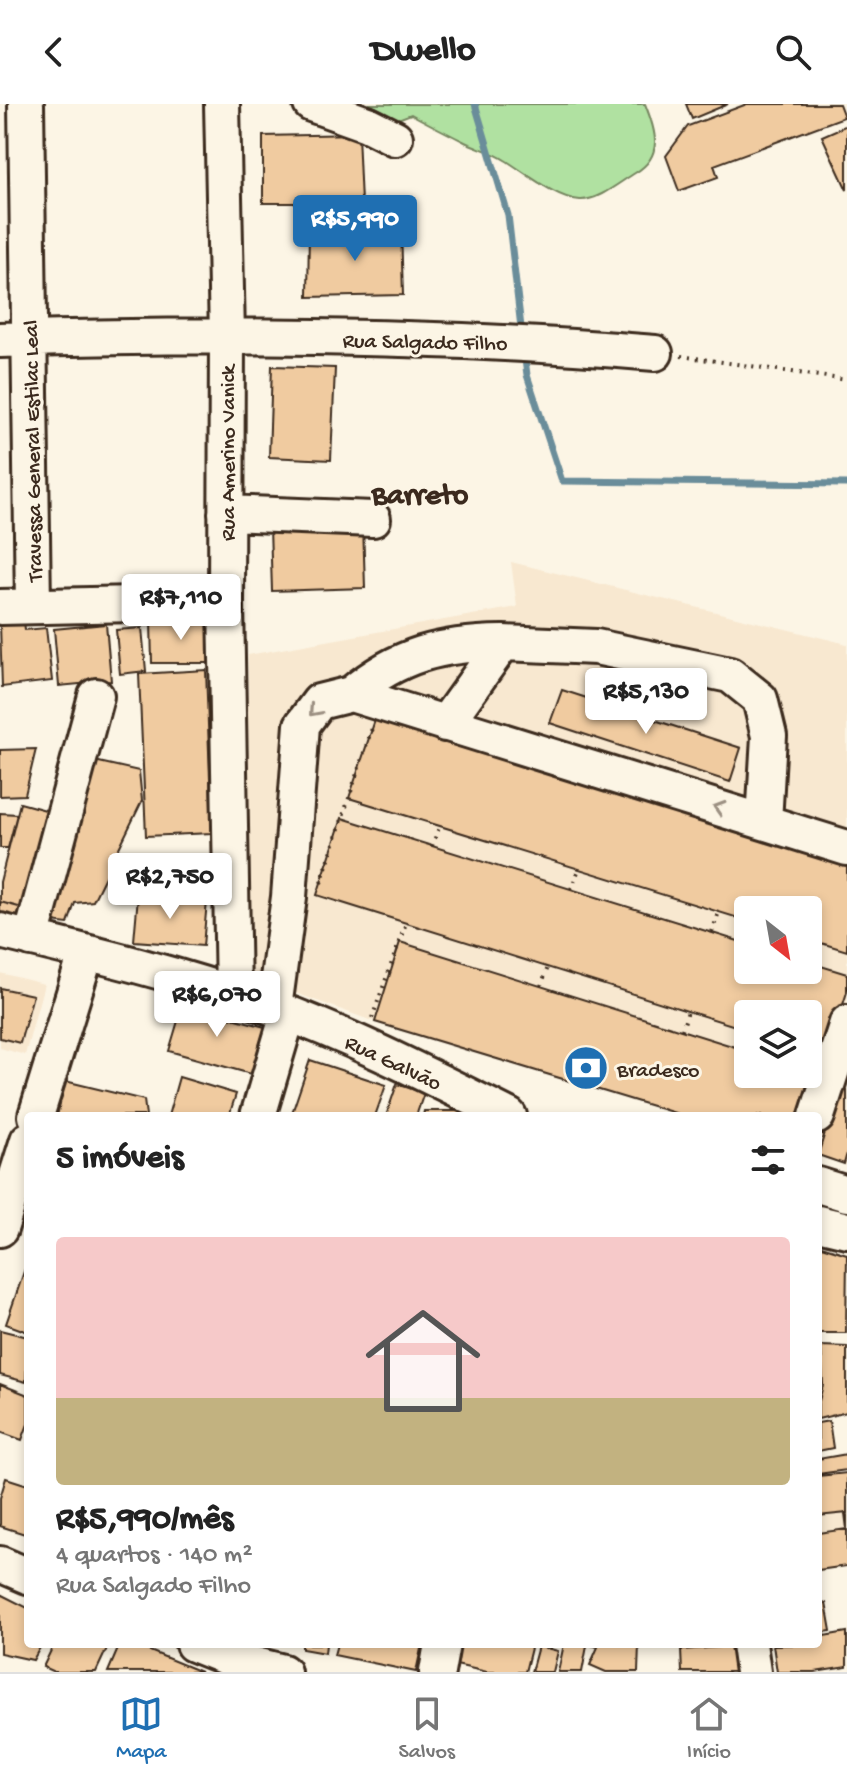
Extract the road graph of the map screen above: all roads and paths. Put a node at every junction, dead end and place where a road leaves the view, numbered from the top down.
1 (26, 104) edge
2 (222, 104) edge
3 (311, 104) edge
4 (395, 138) dead end
5 (227, 336) junction
6 (15, 340) edge
7 (655, 353) joint
8 (847, 380) edge
9 (226, 513) junction
10 (373, 519) dead end
11 (226, 602) junction
12 (17, 607) edge
13 (503, 643) junction
14 (96, 696) dead end
15 (366, 699) junction
16 (445, 724) junction
17 (764, 822) junction
18 (440, 825) dead end
19 (432, 846) dead end
20 (847, 848) edge
21 (579, 869) dead end
22 (571, 889) dead end
23 (317, 895) dead end
24 (719, 912) dead end
25 (406, 923) dead end
26 (712, 932) dead end
27 (16, 935) edge
28 (86, 954) junction
29 (548, 967) dead end
30 (541, 986) dead end
31 (233, 994) junction
32 (281, 1011) junction
33 (688, 1011) dead end
34 (372, 1021) dead end
35 (847, 1023) edge
36 (682, 1030) dead end
37 (37, 1112) edge
38 (259, 1112) edge
39 (501, 1112) edge
40 (818, 1112) edge
41 (24, 1153) edge
42 (822, 1186) edge
43 (847, 1194) edge
44 (822, 1224) edge
45 (0, 1229) edge
46 (847, 1230) edge
47 (0, 1564) edge
48 (24, 1574) edge
49 (203, 1648) edge
50 (441, 1648) edge
51 (750, 1648) edge
52 (283, 1672) edge
53 (437, 1672) edge
54 (753, 1672) edge

1 - 6 street, Travessa General Estilac Leal
2 - 5 street, Rua Amerino Vanick
3 - 4 street
5 - 6 street, Rua Salgado Filho
5 - 7 street, Rua Salgado Filho
5 - 9 street, Rua Amerino Vanick
6 - 12 street, Travessa General Estilac Leal
7 - 8 path
9 - 10 street
9 - 11 street, Rua Amerino Vanick
11 - 12 street
11 - 31 street, Rua Amerino Vanick
13 - 15 street
13 - 16 street
13 - 17 street
14 - 27 street
15 - 16 street
15 - 23 path
15 -> 32 street
17 -> 16 street
17 - 20 street
18 - 19 path
21 - 22 path
24 - 26 path
25 - 34 path
27 - 28 street, Rua Galvão
28 - 31 street, Rua Galvão
28 - 37 street
29 - 30 path
31 - 32 street, Rua Galvão
32 - 38 street
32 - 39 street, Rua Galvão
33 - 36 path
35 - 40 street
41 - 45 street
42 - 43 street
44 - 46 street
47 - 48 street
49 - 52 street
50 - 53 street
51 - 54 street

